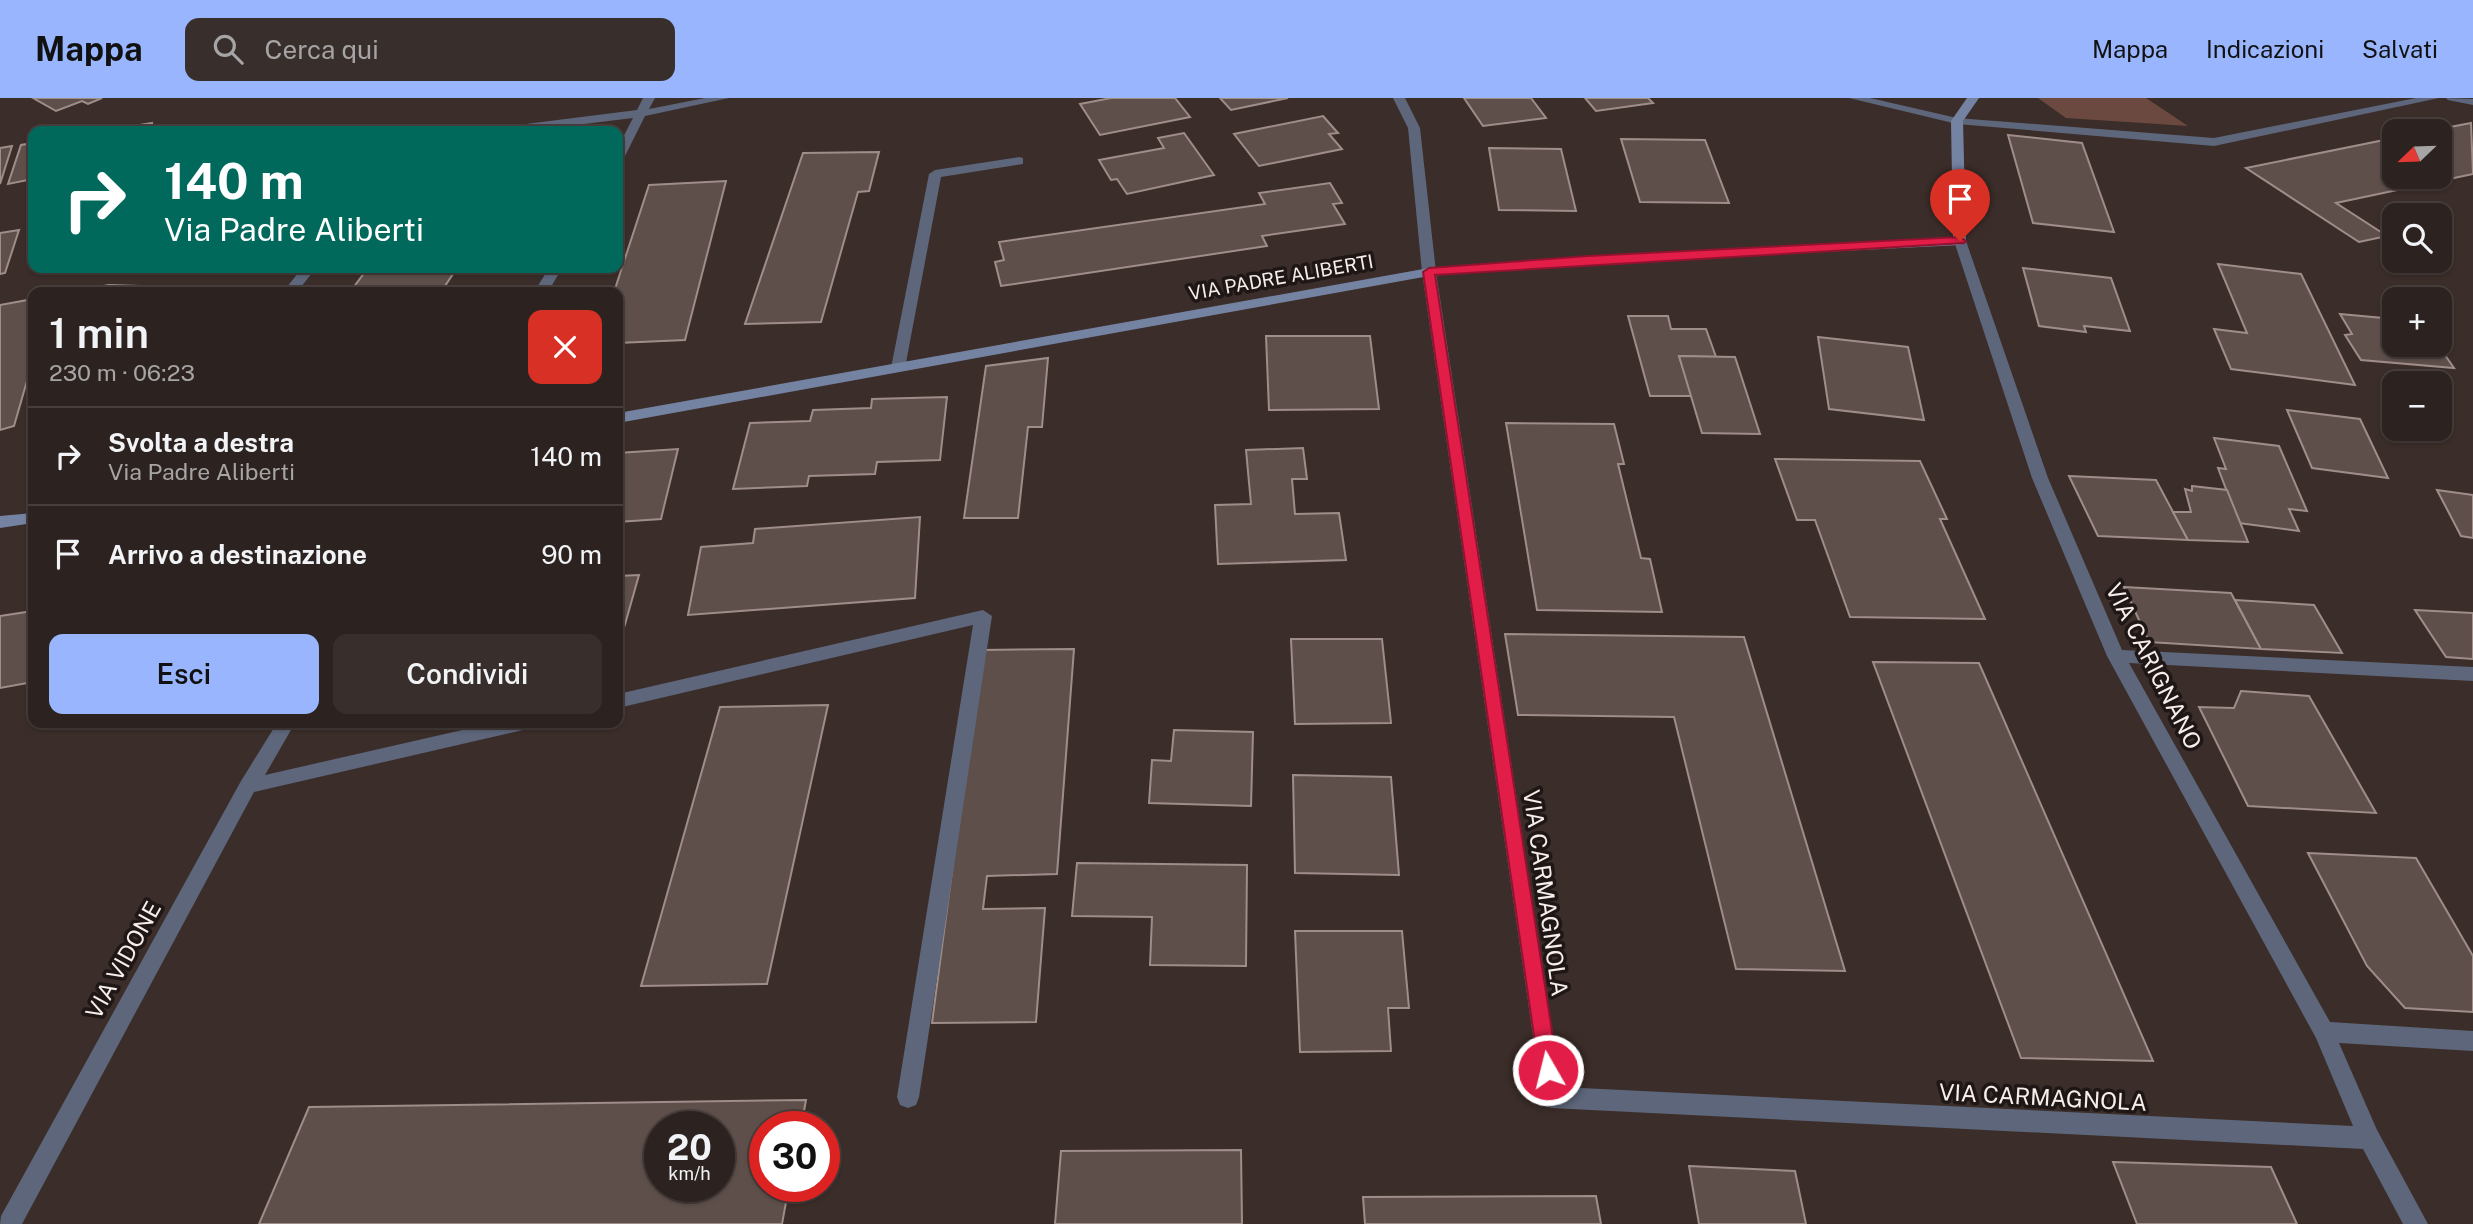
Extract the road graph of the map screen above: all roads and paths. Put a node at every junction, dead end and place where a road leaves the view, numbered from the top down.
1 (649, 98) edge
2 (723, 98) edge
3 (1399, 98) edge
4 (1855, 98) edge
5 (1973, 98) edge
6 (2434, 98) edge
7 (2452, 98) edge
8 (2473, 102) edge
9 (644, 113) junction
10 (1956, 121) junction
11 (540, 126) edge
12 (623, 149) edge
13 (1019, 162) dead end
14 (1960, 241) junction
15 (1429, 272) junction
16 (305, 273) edge
17 (294, 287) edge
18 (898, 369) junction
19 (623, 417) edge
20 (28, 519) edge
21 (0, 522) edge
22 (2116, 656) junction
23 (2473, 674) edge
24 (623, 700) edge
25 (283, 728) edge
26 (501, 728) edge
27 (248, 786) junction
28 (2324, 1032) junction
29 (2473, 1041) edge
30 (908, 1097) dead end
31 (2369, 1138) junction
32 (9, 1224) edge
33 (2416, 1224) edge

1 - 9 street
2 - 9 street
3 - 15 street, VIA CARMAGNOLA
4 - 10 street
5 - 10 street
6 - 10 street
7 - 8 street
9 - 11 street
9 - 12 street
10 - 14 street, VIA CARIGNANO
13 - 18 street
14 - 15 street, VIA PADRE ALIBERTI
14 - 22 street, VIA CARIGNANO
15 - 18 street, VIA PADRE ALIBERTI
15 - 31 street, VIA CARMAGNOLA
16 - 17 street
18 - 19 street, VIA PADRE ALIBERTI
20 - 21 street
22 - 23 street
22 - 28 street, VIA CARIGNANO
24 - 30 street
25 - 27 street, VIA VIDONE
26 - 27 street
27 - 32 street, VIA VIDONE
28 - 29 street
28 - 31 street, VIA CARIGNANO
31 - 33 street, VIA CARIGNANO

